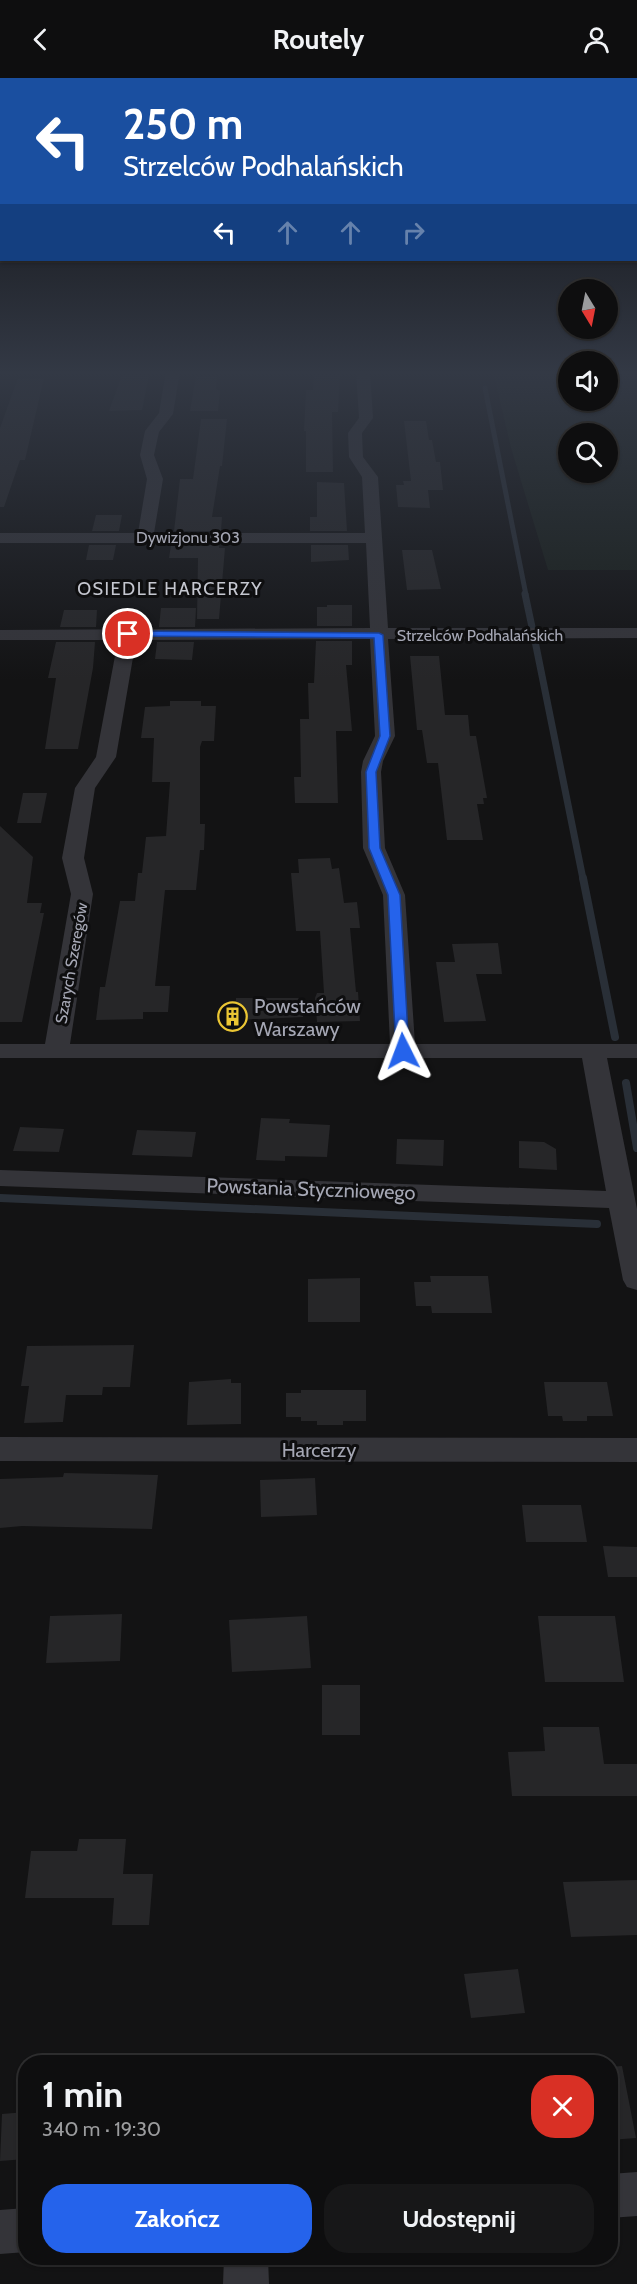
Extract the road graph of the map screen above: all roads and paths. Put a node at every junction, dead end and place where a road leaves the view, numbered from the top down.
1 (153, 474) edge
2 (368, 474) edge
3 (145, 537) junction
4 (0, 538) edge
5 (375, 538) junction
6 (637, 633) edge
7 (128, 634) junction
8 (0, 635) edge
9 (379, 635) junction
10 (0, 1051) edge
11 (56, 1051) junction
12 (403, 1051) junction
13 (593, 1051) junction
14 (637, 1051) edge
15 (0, 1178) edge
16 (622, 1200) junction
17 (637, 1280) edge
18 (0, 1449) edge
19 (637, 1450) edge
20 (637, 2194) edge
21 (618, 2195) edge
22 (18, 2231) edge
23 (0, 2232) edge
24 (246, 2265) edge
25 (246, 2284) edge

1 - 3 street
2 - 5 street
3 - 4 street, Dywizjonu 303
3 - 5 street, Dywizjonu 303
5 - 9 street
6 - 9 street, Strzelców Podhalańskich
7 - 8 street, Strzelców Podhalańskich
7 - 9 street, Strzelców Podhalańskich
7 - 11 street, Szarych Szeregów
9 - 12 street
10 - 11 street
11 - 12 street
12 - 13 street
13 - 14 street
13 - 16 street
15 - 16 street, Powstania Styczniowego
16 - 17 street
18 - 19 street, Harcerzy
20 - 21 street
22 - 23 street
24 - 25 street

